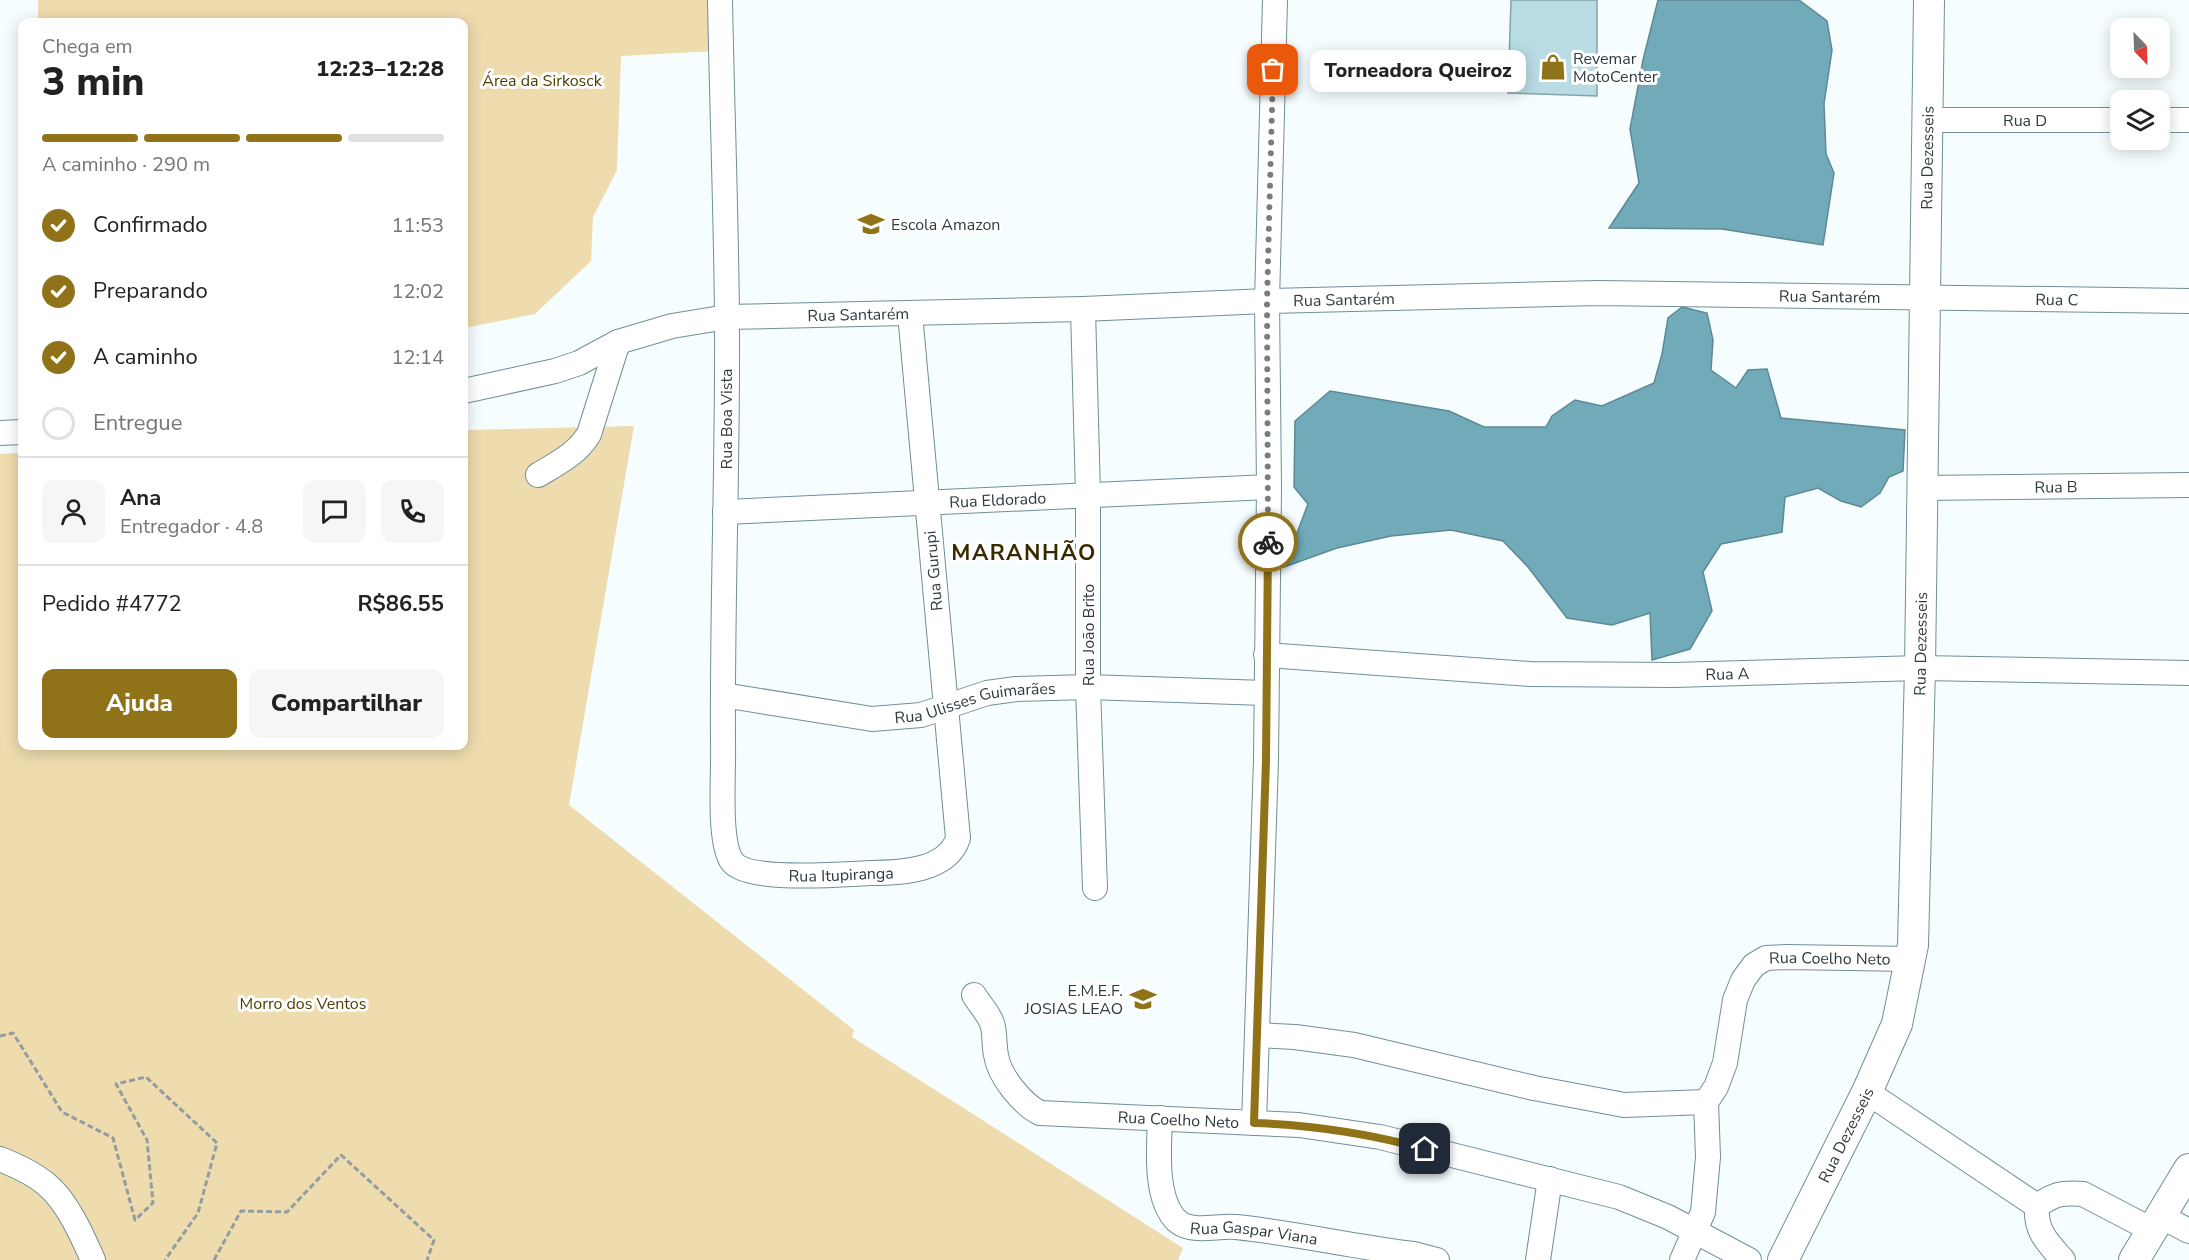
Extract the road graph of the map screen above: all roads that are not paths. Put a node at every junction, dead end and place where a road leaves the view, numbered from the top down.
1 (720, 0) edge
2 (1275, 0) edge
3 (1929, 0) edge
4 (1929, 120) junction
5 (2110, 120) edge
6 (2170, 120) edge
7 (2189, 120) edge
8 (1925, 299) junction
9 (1267, 301) junction
10 (2189, 301) edge
11 (1083, 309) junction
12 (910, 314) junction
13 (726, 317) junction
14 (618, 342) junction
15 (468, 390) edge
16 (18, 432) edge
17 (0, 433) edge
18 (538, 475) dead end
19 (2189, 485) edge
20 (1269, 487) junction
21 (1922, 488) junction
22 (1089, 494) junction
23 (927, 502) junction
24 (725, 512) junction
25 (1266, 655) junction
26 (1920, 668) junction
27 (2189, 673) edge
28 (1088, 687) junction
29 (1265, 693) junction
30 (723, 695) junction
31 (945, 706) junction
32 (958, 829) joint
33 (724, 838) joint
34 (1095, 888) dead end
35 (1911, 959) junction
36 (974, 995) dead end
37 (1257, 1035) junction
38 (1868, 1092) junction
39 (1706, 1102) junction
40 (1160, 1118) junction
41 (1254, 1123) junction
42 (0, 1159) edge
43 (2189, 1169) edge
44 (1550, 1179) junction
45 (2037, 1206) junction
46 (2189, 1231) edge
47 (1694, 1232) junction
48 (2147, 1244) edge
49 (93, 1260) edge
50 (1437, 1260) edge
51 (1538, 1260) edge
52 (1682, 1260) edge
53 (1749, 1260) edge
54 (1782, 1260) edge
55 (2063, 1260) edge

1 - 13 street, Rua Boa Vista
2 - 9 street
3 - 4 main road, Rua Dezesseis
4 - 5 street, Rua D
4 - 8 main road, Rua Dezesseis
6 - 7 street
8 - 9 street, Rua Santarém
8 - 10 street, Rua C
8 - 21 main road, Rua Dezesseis
9 - 11 street, Rua Santarém
9 - 20 street
11 - 12 street, Rua Santarém
11 - 22 street, Rua João Brito
12 - 13 street, Rua Santarém
12 - 23 street, Rua Gurupi
13 - 14 street, Rua Santarém
13 - 24 street, Rua Boa Vista
14 - 15 street, Rua Santarém
14 - 18 street
16 - 17 street
19 - 21 street, Rua B
20 - 22 street, Rua Eldorado
20 - 25 street
21 - 26 main road, Rua Dezesseis
22 - 23 street, Rua Eldorado
22 - 28 street, Rua João Brito
23 - 24 street, Rua Eldorado
23 - 31 street, Rua Gurupi
24 - 30 street, Rua Boa Vista
25 - 26 street, Rua A
25 - 29 street
26 - 27 street, Rua A
26 - 35 main road, Rua Dezesseis
28 - 29 street, Rua Ulisses Guimarães
28 - 31 street, Rua Ulisses Guimarães
28 - 34 street, Rua João Brito
29 - 37 street
30 - 31 street, Rua Ulisses Guimarães
30 - 33 street, Rua Boa Vista
31 - 32 street, Rua Gurupi
32 - 33 street, Rua Itupiranga
35 - 38 main road, Rua Dezesseis
35 - 39 street, Rua Coelho Neto
36 - 40 street, Rua Coelho Neto
37 - 39 street
37 - 41 street
38 - 45 street
38 - 54 main road, Rua Dezesseis
39 - 47 street
40 - 41 street, Rua Coelho Neto
40 - 50 street, Rua Gaspar Viana
41 - 44 street, Rua Coelho Neto
42 - 49 street
43 - 48 main road
44 - 47 street, Rua Coelho Neto
44 - 51 street
45 - 48 street
45 - 55 street
46 - 48 street
47 - 52 street
47 - 53 street, Rua Coelho Neto

